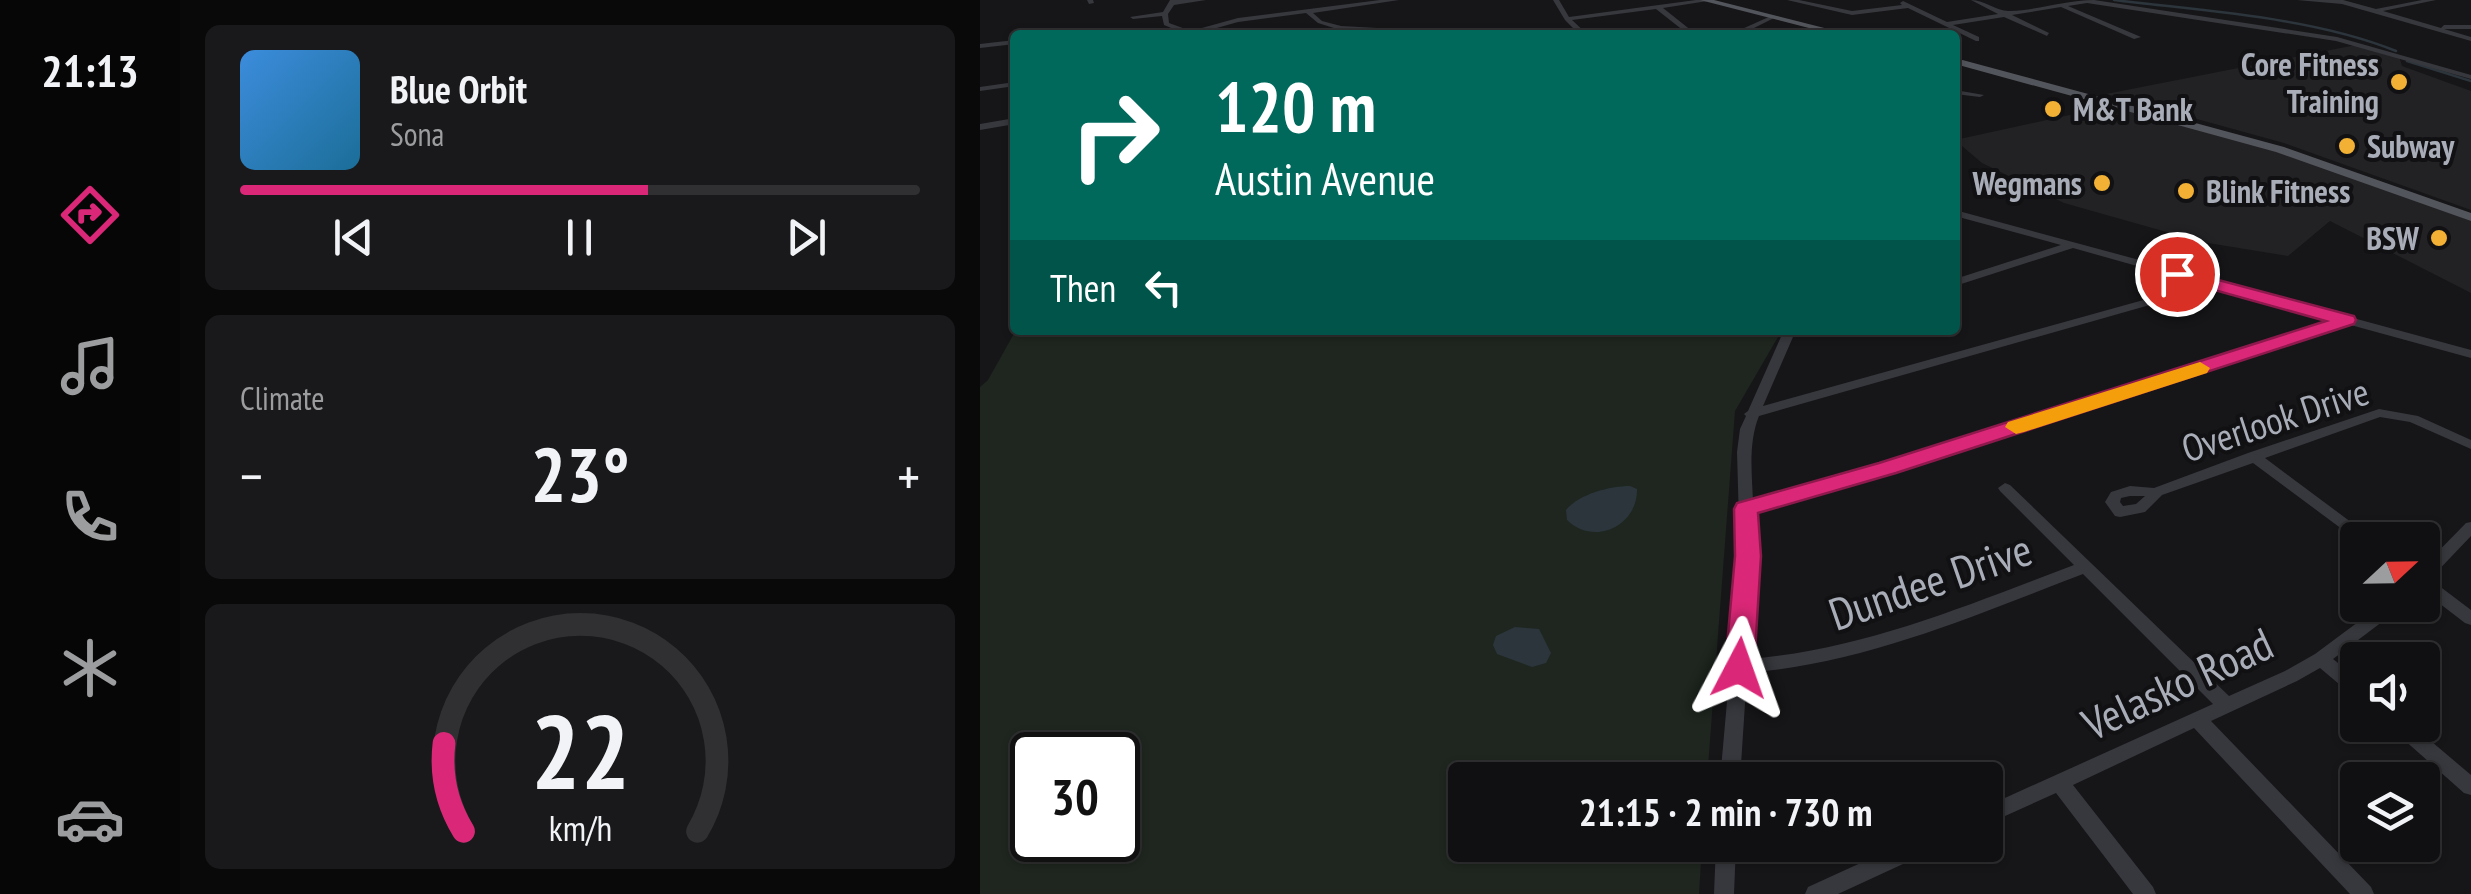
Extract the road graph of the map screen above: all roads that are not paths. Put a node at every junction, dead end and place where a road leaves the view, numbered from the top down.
1 (1203, 0) edge
2 (1396, 0) edge
3 (1556, 0) edge
4 (1707, 0) edge
5 (1790, 0) edge
6 (1898, 0) edge
7 (1974, 0) edge
8 (2084, 0) edge
9 (2300, 0) edge
10 (2432, 0) edge
11 (2339, 1) edge
12 (1172, 2) edge
13 (1910, 6) junction
14 (2063, 6) junction
15 (2128, 7) junction
16 (1656, 8) junction
17 (2373, 10) junction
18 (1307, 11) junction
19 (1165, 14) junction
20 (2006, 15) junction
21 (1133, 16) dead end
22 (1457, 16) dead end
23 (1774, 17) junction
24 (1567, 19) junction
25 (2174, 22) dead end
26 (1946, 24) junction
27 (2471, 27) edge
28 (2434, 28) junction
29 (1179, 30) edge
30 (1202, 30) edge
31 (1411, 30) edge
32 (1447, 30) edge
33 (1579, 30) edge
34 (1686, 30) edge
35 (1745, 30) edge
36 (1827, 30) edge
37 (1958, 30) edge
38 (1960, 31) edge
39 (2047, 34) dead end
40 (2137, 37) dead end
41 (1976, 39) dead end
42 (2471, 40) edge
43 (1010, 43) edge
44 (980, 46) edge
45 (1960, 62) edge
46 (2471, 77) edge
47 (1010, 85) edge
48 (980, 89) edge
49 (1960, 93) edge
50 (1980, 95) dead end
51 (1010, 122) edge
52 (980, 127) edge
53 (1960, 214) edge
54 (2471, 217) edge
55 (2071, 245) junction
56 (1960, 281) edge
57 (2213, 284) junction
58 (2347, 320) junction
59 (1788, 335) edge
60 (2471, 354) edge
61 (1751, 414) junction
62 (2471, 445) edge
63 (2253, 456) junction
64 (2004, 488) dead end
65 (2154, 493) dead end
66 (1746, 509) junction
67 (2342, 522) edge
68 (2471, 527) edge
69 (2440, 561) edge
70 (2085, 566) junction
71 (2440, 594) edge
72 (2471, 619) edge
73 (2370, 622) edge
74 (2321, 659) junction
75 (1739, 668) junction
76 (2340, 675) edge
77 (2226, 705) junction
78 (2197, 719) junction
79 (2419, 742) edge
80 (1731, 762) edge
81 (2060, 782) junction
82 (2471, 787) edge
83 (2003, 808) edge
84 (1725, 862) edge
85 (1885, 862) edge
86 (1724, 894) edge
87 (1815, 894) edge
88 (2146, 894) edge
89 (2364, 894) edge

1 - 12 street
2 - 18 street
3 - 24 street
4 - 16 street
4 - 23 main road
5 - 13 street
6 - 13 street
7 - 20 street
8 - 14 street
8 - 15 street
9 - 11 street
10 - 17 street
11 - 17 street
12 - 19 street
13 - 26 street
14 - 20 street
14 - 40 street
15 - 25 street
15 - 46 street
16 - 24 street
16 - 34 street
17 - 28 street
18 - 30 street
18 - 31 street
19 - 21 street
19 - 29 street
20 - 26 street
20 - 39 street
22 - 32 street
23 - 35 street
23 - 36 main road
24 - 33 street
26 - 37 street
27 - 28 street
28 - 42 street
38 - 41 street
43 - 44 street
45 - 54 main road
47 - 48 street
49 - 50 street
51 - 52 street
53 - 55 street
55 - 56 street
55 - 57 street
57 - 58 street
57 - 61 street
58 - 60 street
58 - 66 street
59 - 61 street
61 - 66 street
62 - 63 street, Overlook Drive
63 - 65 street, Overlook Drive
63 - 67 street
64 - 70 street
66 - 75 street
68 - 69 street
70 - 75 street, Dundee Drive
70 - 77 street
71 - 72 street
73 - 74 street, Velasko Road
74 - 76 street
74 - 77 street, Velasko Road
75 - 80 street
77 - 78 street, Velasko Road
78 - 81 street, Velasko Road
78 - 89 street
79 - 82 street
81 - 83 street, Velasko Road
81 - 88 street
84 - 86 street
85 - 87 street

